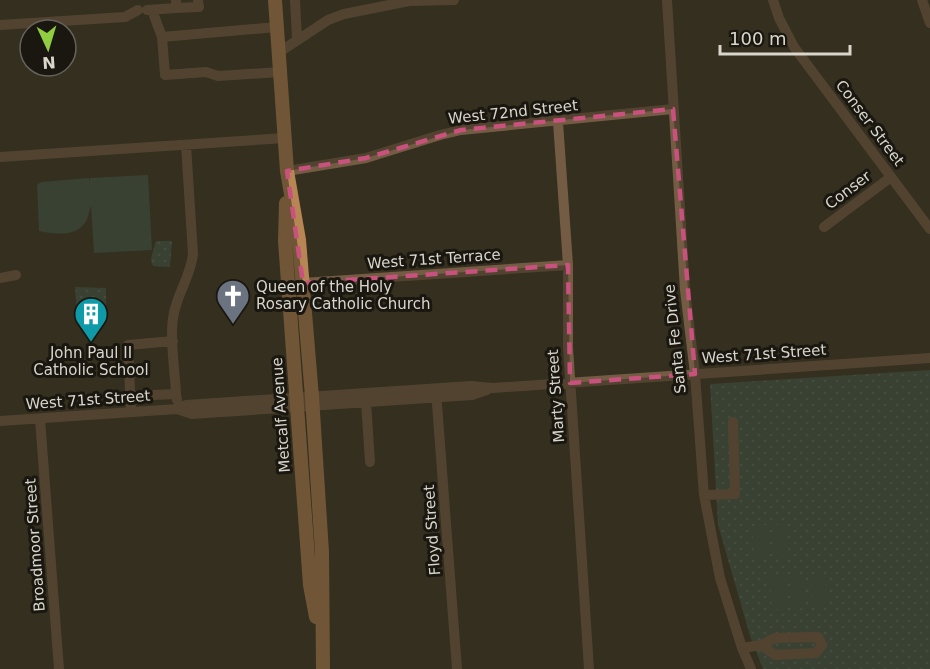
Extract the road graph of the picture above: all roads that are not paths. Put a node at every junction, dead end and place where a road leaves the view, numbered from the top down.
1 (198, 0) edge
2 (275, 0) edge
3 (295, 0) edge
4 (410, 0) edge
5 (454, 0) edge
6 (668, 0) edge
7 (773, 0) edge
8 (922, 0) edge
9 (176, 4) edge
10 (140, 5) edge
11 (152, 10) junction
12 (930, 23) edge
13 (0, 25) edge
14 (277, 27) junction
15 (162, 37) junction
16 (297, 39) junction
17 (278, 53) junction
18 (280, 72) junction
19 (673, 109) junction
20 (558, 122) junction
21 (285, 138) junction
22 (186, 145) junction
23 (0, 158) edge
24 (287, 171) junction
25 (891, 177) junction
26 (824, 227) dead end
27 (930, 229) edge
28 (568, 265) junction
29 (16, 275) dead end
30 (0, 278) edge
31 (303, 283) junction
32 (173, 341) junction
33 (930, 358) edge
34 (695, 374) junction
35 (570, 383) junction
36 (436, 393) junction
37 (176, 394) junction
38 (131, 396) junction
39 (312, 401) junction
40 (297, 402) junction
41 (366, 402) junction
42 (177, 409) junction
43 (132, 412) junction
44 (40, 419) junction
45 (0, 421) edge
46 (732, 422) dead end
47 (370, 462) dead end
48 (704, 495) junction
49 (761, 645) junction
50 (742, 648) junction
51 (322, 663) edge
52 (59, 669) edge
53 (457, 669) edge
54 (589, 669) edge
55 (752, 669) edge

1 - 9 street
2 - 14 main road, Metcalf Avenue
3 - 16 street
4 - 5 street
4 - 16 street
6 - 19 street, Santa Fe Drive
7 - 25 street, Conser Street
8 - 12 street
9 - 11 street
10 - 11 street
10 - 13 street
11 - 15 street
14 - 15 street
14 - 17 main road, Metcalf Avenue
15 - 18 street
16 - 17 street
17 - 18 main road, Metcalf Avenue
18 - 21 main road, Metcalf Avenue
19 - 20 street, West 72nd Street
19 - 34 street, Santa Fe Drive
20 - 24 street, West 72nd Street
20 - 28 street, Marty Street
21 - 22 street
21 - 24 main road, Metcalf Avenue
22 - 23 street
22 - 32 street
24 - 31 main road, Metcalf Avenue
24 - 40 main road, Metcalf Avenue
25 - 26 street, Conser
25 - 27 street, Conser Street
28 - 31 street, West 71st Terrace
28 - 35 street, Marty Street
29 - 30 street
31 - 39 main road, Metcalf Avenue
32 - 37 street
32 - 38 street
33 - 34 street, West 71st Street
34 - 35 street, West 71st Street
34 - 48 street, Santa Fe Drive
35 - 36 street, West 71st Street
35 - 54 street, Marty Street
36 - 39 street, West 71st Street
36 - 41 street, West 71st Street
36 - 53 street, Floyd Street
37 - 38 street
37 - 42 street
38 - 43 street
39 - 40 street, West 71st Street
39 - 41 street, West 71st Street
39 - 51 main road, Metcalf Avenue
40 - 42 street, West 71st Street
40 - 51 main road, Metcalf Avenue
41 - 47 street
42 - 43 street, West 71st Street
43 - 44 street, West 71st Street
44 - 45 street, West 71st Street
44 - 52 street, Broadmoor Street
46 - 48 street
48 - 50 street, Santa Fe Drive
49 - 49 street
49 - 50 street
50 - 55 street, Santa Fe Drive

